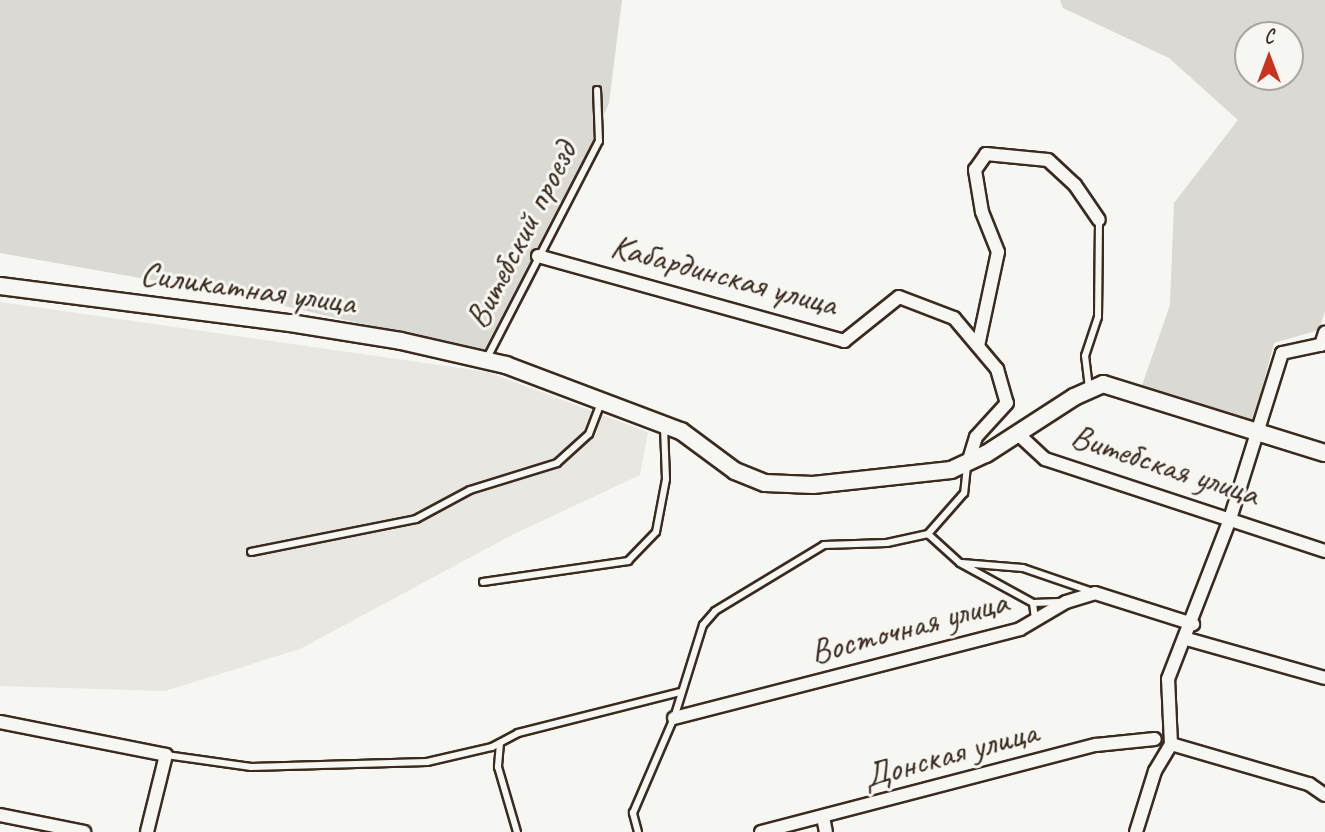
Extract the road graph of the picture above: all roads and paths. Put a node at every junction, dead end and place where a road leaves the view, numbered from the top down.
1 (597, 90) dead end
2 (1099, 220) joint
3 (538, 257) junction
4 (0, 286) edge
5 (1324, 342) edge
6 (978, 346) junction
7 (486, 361) junction
8 (1096, 387) junction
9 (602, 401) junction
10 (664, 424) junction
11 (1257, 431) junction
12 (1018, 434) junction
13 (1325, 453) edge
14 (968, 463) junction
15 (1230, 519) junction
16 (928, 534) junction
17 (1325, 551) edge
18 (251, 552) dead end
19 (960, 563) junction
20 (483, 583) dead end
21 (1095, 593) junction
22 (1066, 601) junction
23 (1032, 603) junction
24 (1035, 621) junction
25 (1193, 624) junction
26 (1187, 639) junction
27 (1325, 678) edge
28 (680, 692) junction
29 (674, 718) junction
30 (0, 722) edge
31 (1169, 730) junction
32 (1156, 739) junction
33 (500, 743) junction
34 (1171, 744) junction
35 (166, 755) junction
36 (1156, 771) junction
37 (1325, 795) edge
38 (0, 815) edge
39 (822, 817) junction
40 (84, 832) edge
41 (147, 832) edge
42 (517, 832) edge
43 (638, 832) edge
44 (761, 832) edge
45 (826, 832) edge
46 (1136, 832) edge

1 - 3 lane, Витебский проезд
2 - 6 street
2 - 8 lane
3 - 6 street, Кабардинская улица
3 - 7 lane, Витебский проезд
4 - 7 street, Силикатная улица
5 - 11 street
6 - 14 street, Кабардинская улица
7 - 9 street, Витебская улица
8 - 11 street
8 - 12 street
9 - 10 street, Витебская улица
9 - 18 lane
10 - 14 street, Витебская улица
10 - 20 lane
11 - 13 street
11 - 15 street
12 - 14 street, Витебская улица
12 - 15 street, Витебская улица
14 - 16 lane
15 - 17 street, Витебская улица
15 - 25 street
16 - 19 lane
16 - 28 lane
19 - 21 lane
19 - 23 lane
21 - 22 street, Восточная улица
21 - 25 street
22 - 23 lane
22 - 24 street, Восточная улица
23 - 24 lane
24 - 29 street, Восточная улица
25 - 26 street
26 - 27 street
26 - 31 street
28 - 29 lane
28 - 33 lane
29 - 43 lane
30 - 35 street
31 - 32 street
31 - 34 street
32 - 36 street
32 - 39 street, Донская улица
33 - 35 lane
33 - 42 lane
34 - 36 street
34 - 37 street
35 - 41 street
36 - 46 street
38 - 40 street
39 - 44 street, Донская улица
39 - 45 street

